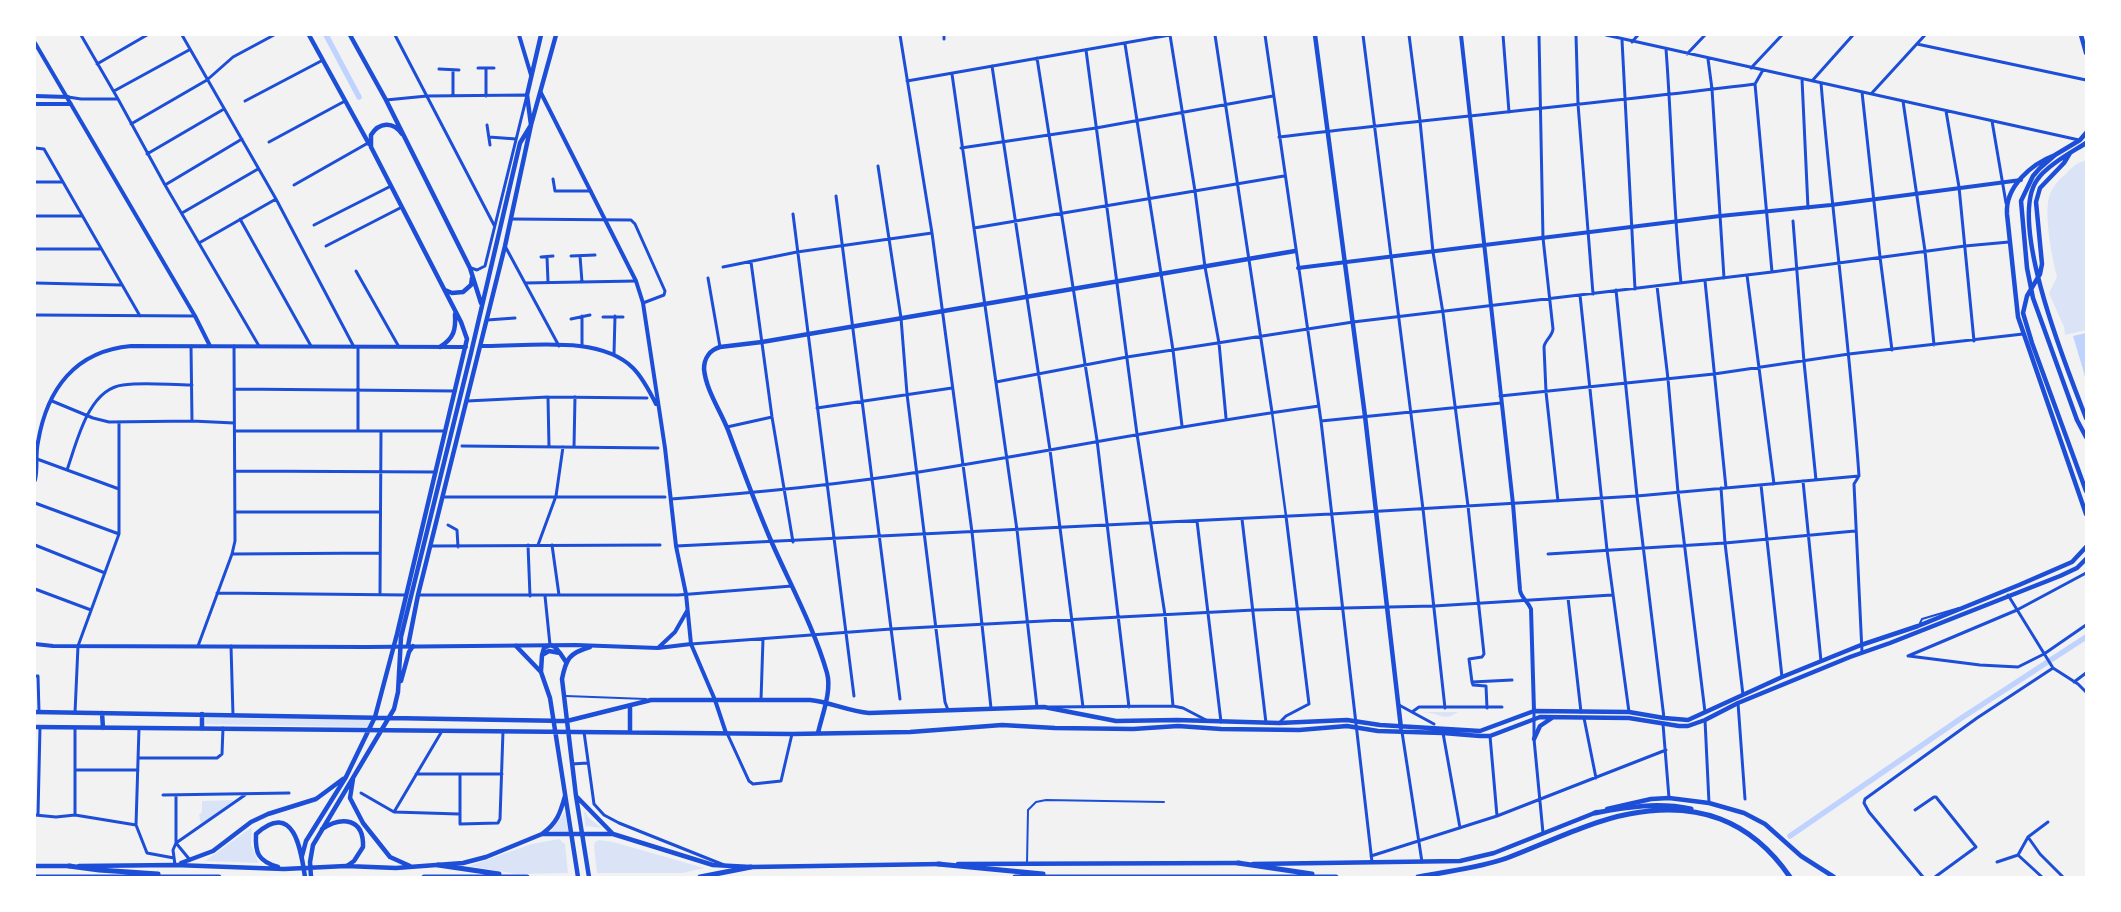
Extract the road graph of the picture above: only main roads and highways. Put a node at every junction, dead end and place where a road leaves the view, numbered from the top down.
1 (309, 35) edge
2 (350, 35) edge
3 (540, 35) edge
4 (556, 35) edge
5 (1316, 35) edge
6 (2081, 35) edge
7 (2086, 54) edge
8 (531, 125) junction
9 (2086, 133) edge
10 (402, 134) junction
11 (2086, 143) edge
12 (374, 152) junction
13 (2070, 153) junction
14 (2055, 155) junction
15 (1295, 251) road end
16 (471, 271) junction
17 (443, 287) junction
18 (481, 308) junction
19 (455, 313) junction
20 (440, 347) road end
21 (2086, 418) edge
22 (2086, 437) edge
23 (2086, 488) edge
24 (2086, 514) edge
25 (2086, 547) edge
26 (2086, 559) edge
27 (516, 646) road end
28 (590, 647) road end
29 (560, 653) junction
30 (542, 655) junction
31 (566, 662) junction
32 (541, 672) junction
33 (398, 692) junction
34 (825, 701) junction
35 (630, 706) junction
36 (37, 712) edge
37 (102, 713) junction
38 (202, 714) junction
39 (375, 717) junction
40 (390, 717) junction
41 (463, 718) junction
42 (1554, 718) junction
43 (554, 719) junction
44 (567, 720) junction
45 (1664, 721) junction
46 (1401, 726) junction
47 (37, 727) edge
48 (103, 728) junction
49 (202, 728) junction
50 (368, 730) junction
51 (382, 730) junction
52 (464, 730) junction
53 (556, 731) junction
54 (568, 732) junction
55 (630, 732) junction
56 (1402, 732) junction
57 (818, 733) junction
58 (1534, 739) road end
59 (346, 777) junction
60 (354, 777) junction
61 (566, 792) junction
62 (576, 796) junction
63 (1595, 813) junction
64 (1706, 813) junction
65 (321, 830) junction
66 (542, 834) junction
67 (613, 834) junction
68 (572, 835) junction
69 (582, 835) junction
70 (302, 856) junction
71 (938, 864) junction
72 (1089, 864) junction
73 (1238, 864) junction
74 (175, 865) junction
75 (438, 865) junction
76 (35, 866) edge
77 (69, 866) junction
78 (346, 866) junction
79 (411, 867) junction
80 (751, 867) junction
81 (284, 869) junction
82 (1089, 872) dead end
83 (179, 876) edge
84 (512, 876) edge
85 (1059, 876) edge
86 (1322, 876) edge
87 (35, 877) edge
88 (219, 877) edge
89 (305, 877) edge
90 (311, 877) edge
91 (424, 877) edge
92 (527, 877) edge
93 (578, 877) edge
94 (589, 877) edge
95 (700, 877) edge
96 (1015, 877) edge
97 (1336, 877) edge
98 (1418, 877) edge
99 (1790, 877) edge
100 (1834, 877) edge

1 - 12 main road
2 - 10 main road
3 - 8 main road
4 - 8 main road
5 - 46 main road
6 - 7 main road
8 - 18 main road
8 - 33 main road
9 - 14 main road
10 - 12 main road
10 - 16 main road
11 - 13 main road
12 - 17 main road
13 - 21 main road
13 - 23 main road
14 - 22 main road
14 - 24 main road
15 - 34 main road
16 - 17 main road
16 - 18 main road
17 - 19 main road
18 - 33 main road
19 - 20 main road
19 - 39 main road
25 - 45 main road
26 - 45 main road
27 - 32 main road
28 - 31 main road
29 - 30 main road
29 - 30 main road
29 - 31 main road
30 - 32 main road
31 - 44 main road
32 - 43 main road
33 - 40 main road
34 - 35 main road
34 - 46 main road
34 - 57 main road
35 - 44 main road
35 - 55 main road
36 - 37 main road
37 - 38 main road
37 - 48 main road
38 - 39 main road
38 - 49 main road
39 - 40 main road
39 - 50 main road
40 - 41 main road
40 - 51 main road
41 - 43 main road
41 - 52 main road
42 - 45 main road
42 - 56 main road
42 - 58 main road
43 - 44 main road
43 - 53 main road
44 - 54 main road
45 - 46 main road
46 - 56 main road
47 - 48 main road
48 - 49 main road
49 - 50 main road
50 - 51 main road
50 - 59 main road
51 - 52 main road
51 - 60 main road
52 - 53 main road
53 - 54 main road
53 - 61 main road
54 - 55 main road
54 - 62 main road
55 - 57 main road
56 - 57 main road
59 - 70 main road
59 - 74 main road
60 - 65 main road
60 - 79 main road
61 - 66 main road
61 - 68 main road
62 - 67 main road
62 - 69 main road
63 - 64 highway
63 - 73 main road
63 - 100 main road
64 - 98 highway
64 - 99 highway
65 - 78 main road
65 - 90 main road
66 - 68 main road
66 - 75 main road
67 - 69 main road
67 - 80 main road
68 - 69 main road
68 - 93 main road
69 - 94 main road
70 - 81 main road
70 - 89 main road
71 - 72 main road
71 - 80 main road
71 - 85 highway
72 - 73 main road
72 - 82 main road
73 - 86 highway
74 - 77 main road
74 - 81 main road
75 - 79 main road
75 - 84 highway
76 - 77 main road
77 - 83 highway
78 - 79 main road
78 - 81 main road
80 - 95 highway
83 - 87 highway
83 - 88 highway
84 - 91 highway
84 - 92 highway
85 - 86 highway
85 - 96 highway
86 - 97 highway

